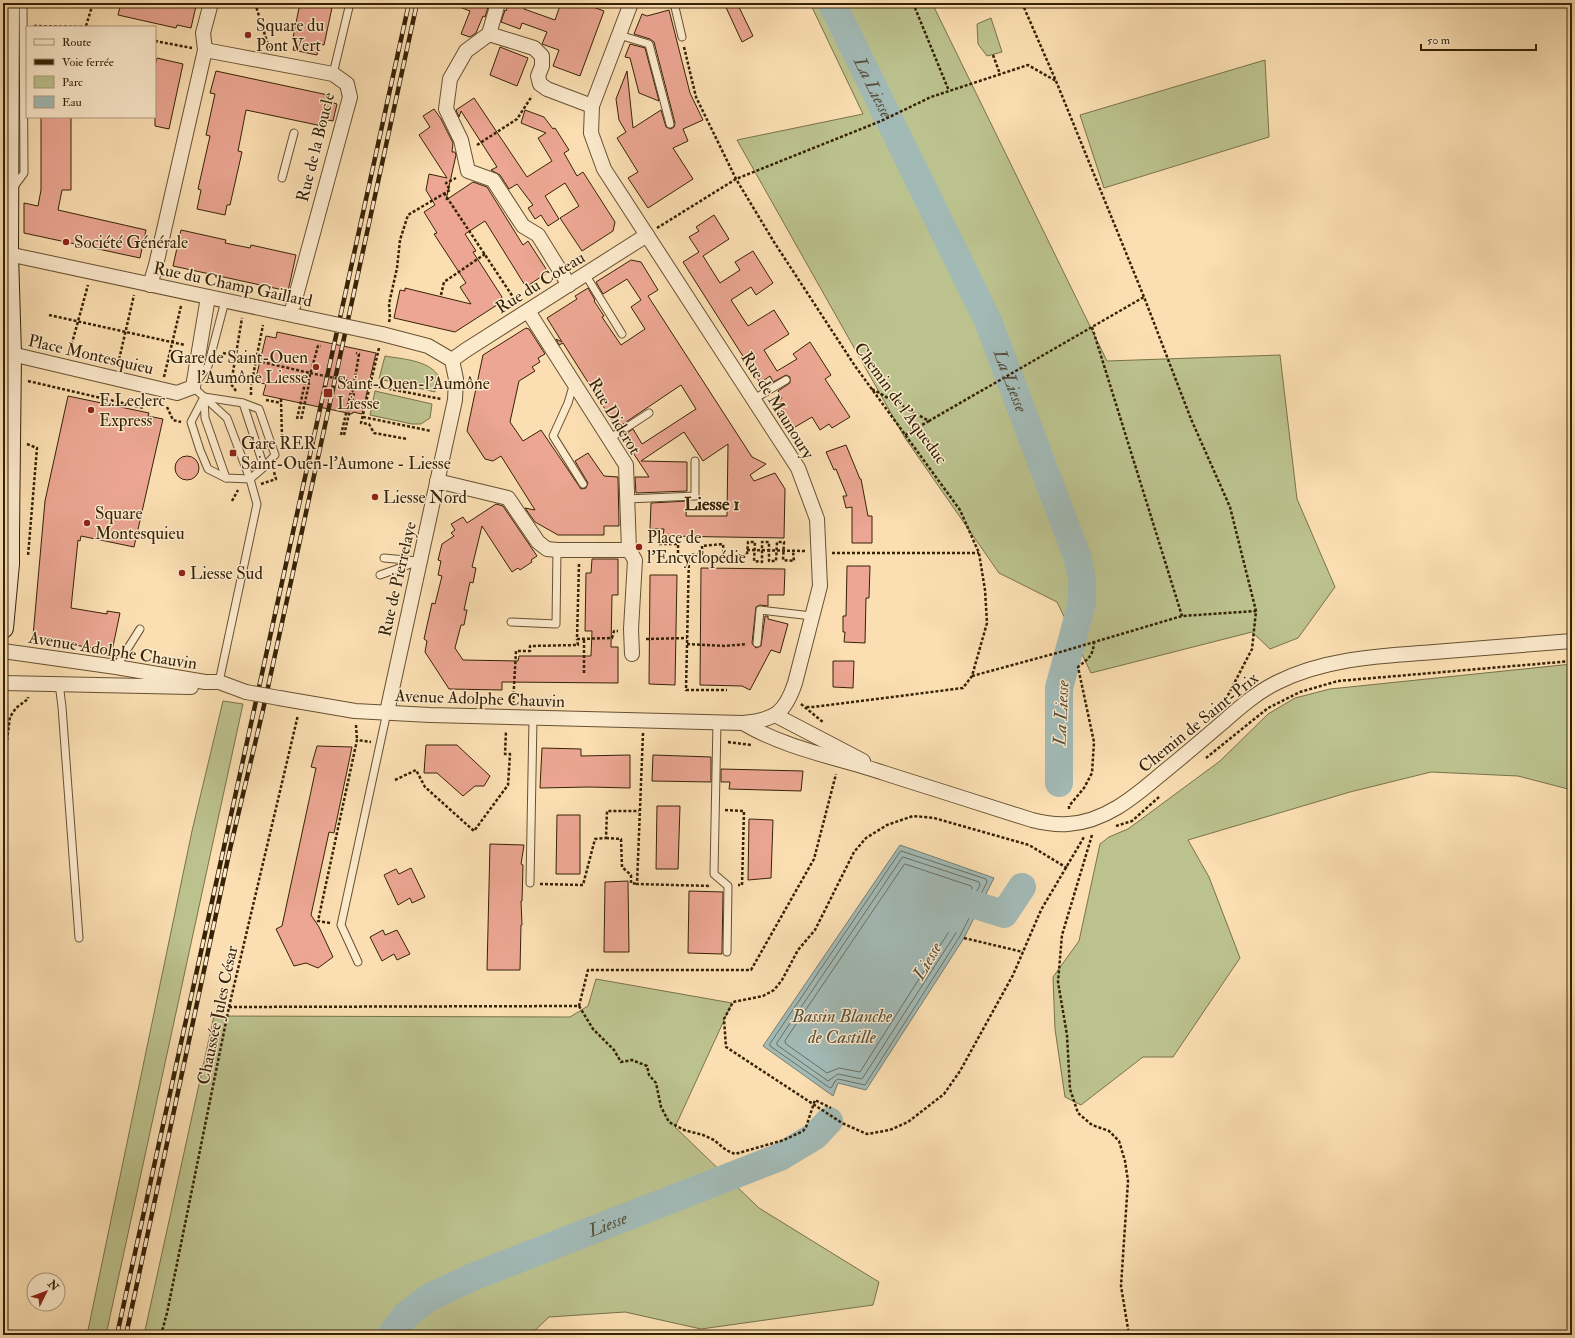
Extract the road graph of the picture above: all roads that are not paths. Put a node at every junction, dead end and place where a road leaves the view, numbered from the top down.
1 (9, 3) edge
2 (23, 3) edge
3 (212, 3) edge
4 (350, 3) edge
5 (498, 3) edge
6 (631, 3) edge
7 (674, 3) edge
8 (489, 34) junction
9 (619, 35) junction
10 (682, 37) road end
11 (200, 49) junction
12 (333, 74) junction
13 (592, 106) junction
14 (670, 124) dead end
15 (294, 133) dead end
16 (282, 178) dead end
17 (9, 193) junction
18 (647, 235) junction
19 (6, 254) edge
20 (585, 274) junction
21 (150, 285) junction
22 (569, 285) junction
23 (208, 297) junction
24 (225, 301) junction
25 (528, 311) junction
26 (294, 315) junction
27 (622, 334) dead end
28 (7, 353) edge
29 (452, 360) junction
30 (786, 380) dead end
31 (574, 383) junction
32 (193, 387) junction
33 (204, 397) junction
34 (754, 399) junction
35 (243, 403) junction
36 (649, 413) dead end
37 (610, 439) junction
38 (695, 461) dead end
39 (264, 467) junction
40 (226, 478) junction
41 (250, 479) junction
42 (437, 481) junction
43 (583, 484) dead end
44 (627, 499) junction
45 (628, 550) junction
46 (557, 555) junction
47 (384, 558) dead end
48 (419, 561) junction
49 (380, 575) dead end
50 (812, 616) junction
51 (511, 622) dead end
52 (3, 628) edge
53 (140, 629) dead end
54 (1572, 641) edge
55 (757, 643) dead end
56 (3, 651) edge
57 (632, 654) dead end
58 (116, 667) junction
59 (212, 682) junction
60 (3, 683) edge
61 (59, 683) junction
62 (387, 712) junction
63 (775, 715) junction
64 (533, 718) junction
65 (717, 722) junction
66 (743, 723) junction
67 (884, 773) junction
68 (530, 883) road end
69 (78, 938) dead end
70 (727, 952) dead end
71 (358, 962) dead end

1 - 17 main road
2 - 17 lane
3 - 11 street
4 - 12 lane
5 - 8 street
6 - 9 street, Rue de Maunoury
7 - 10 lane
8 - 13 street
8 - 22 street
9 - 13 street, Rue de Maunoury
9 - 14 lane
11 - 12 street, Rue de la Boucle
11 - 21 street
12 - 26 street, Rue de la Boucle
13 - 18 street, Rue de Maunoury
15 - 16 lane
17 - 19 main road
18 - 20 street, Rue du Coteau
18 - 34 street, Rue de Maunoury
19 - 21 street, Rue du Champ Gaillard
19 - 28 main road
20 - 22 street, Rue du Coteau
20 - 27 lane
21 - 23 street, Rue du Champ Gaillard
22 - 25 street, Rue du Coteau
23 - 24 street, Rue du Champ Gaillard
23 - 32 street
24 - 26 street, Rue du Champ Gaillard
24 - 32 lane
25 - 29 street, Rue du Coteau
25 - 31 street, Rue Diderot
26 - 29 street, Rue du Champ Gaillard, bridge
28 - 32 street, Place Montesquieu
28 - 52 main road
29 - 42 street, Rue de Pierrelaye
30 - 34 lane
31 - 37 street, Rue Diderot
31 - 43 lane
32 - 33 lane
33 - 35 lane
33 - 40 lane
33 - 40 lane
33 - 41 lane
34 - 50 street, Rue de Maunoury
35 - 39 lane
35 - 39 lane
36 - 37 lane
37 - 44 street, Rue Diderot
38 - 44 lane
39 - 41 lane
40 - 41 lane
41 - 59 lane
42 - 46 street
42 - 48 street, Rue de Pierrelaye
44 - 45 street, Rue Diderot
45 - 46 street
45 - 57 street, Rue Diderot
46 - 51 lane
47 - 48 lane
48 - 49 lane
48 - 62 street, Rue de Pierrelaye
50 - 55 lane
50 - 63 street, Rue de Maunoury
53 - 58 lane
54 - 67 street, Chemin de Saint-Prix
56 - 58 street, Avenue Adolphe Chauvin
58 - 59 street, Avenue Adolphe Chauvin
59 - 61 street, Avenue Adolphe Chauvin
59 - 62 street, Avenue Adolphe Chauvin, bridge
60 - 61 street, Avenue Adolphe Chauvin
61 - 69 lane
62 - 64 street, Avenue Adolphe Chauvin
62 - 71 lane
63 - 66 street, Rue de Maunoury
63 - 67 street, Chemin de Saint-Prix
64 - 65 street, Avenue Adolphe Chauvin
64 - 68 lane
65 - 66 street, Avenue Adolphe Chauvin
65 - 70 lane
66 - 67 street, Chemin de Saint-Prix

